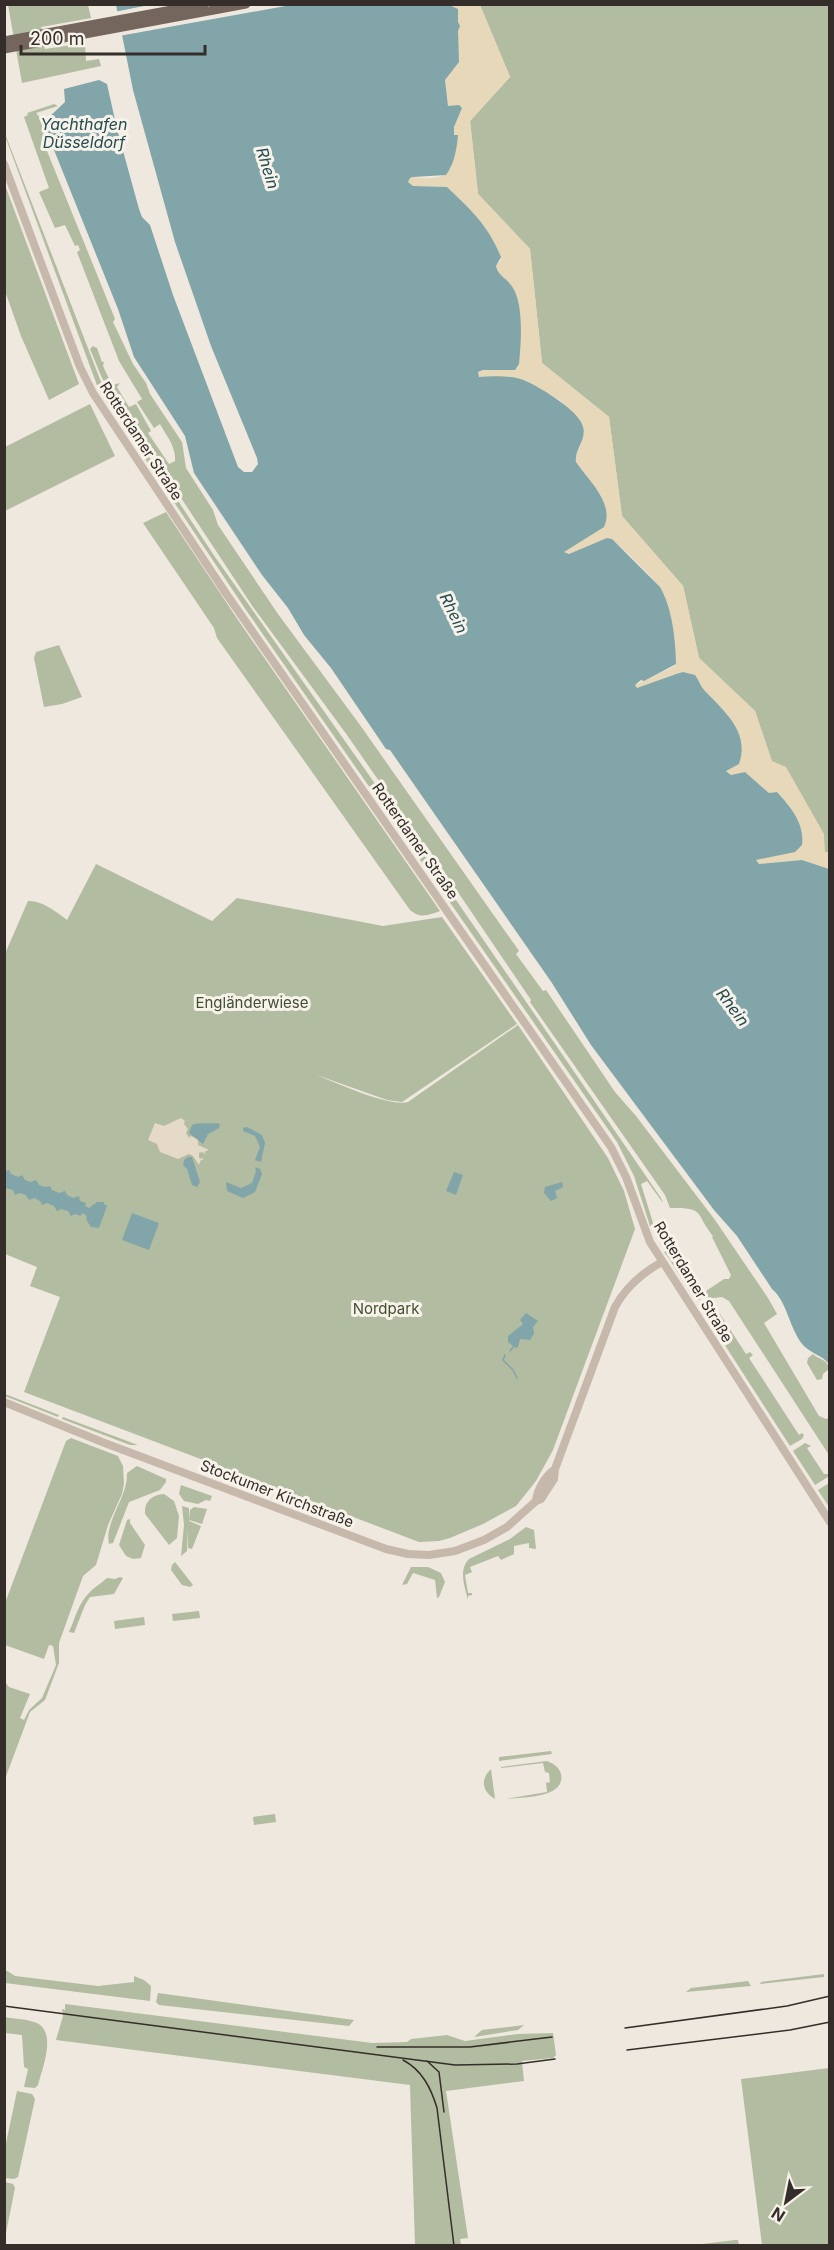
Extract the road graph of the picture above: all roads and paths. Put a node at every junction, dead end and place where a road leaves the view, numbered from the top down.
1 (204, 4) edge
2 (246, 4) edge
3 (6, 45) edge
4 (4, 164) edge
5 (662, 1262) junction
6 (4, 1402) edge
7 (830, 1522) edge

1 - 3 main road
2 - 3 main road
4 - 5 street, Rotterdamer Straße
5 - 6 street, Stockumer Kirchstraße
5 - 7 street, Rotterdamer Straße

